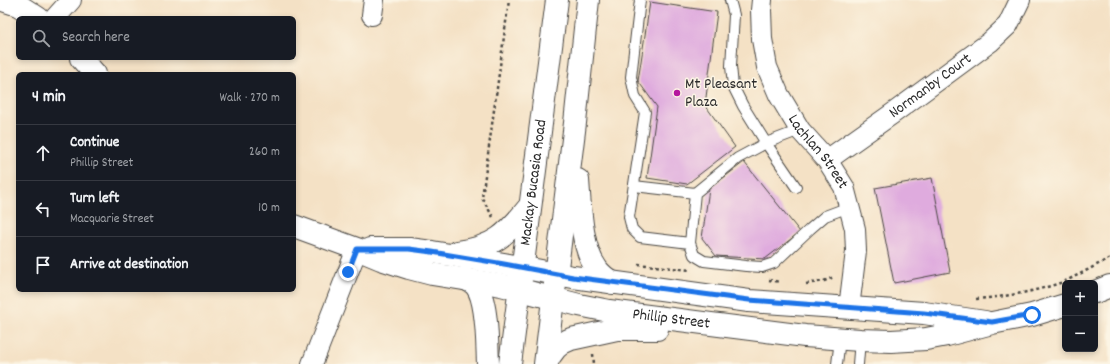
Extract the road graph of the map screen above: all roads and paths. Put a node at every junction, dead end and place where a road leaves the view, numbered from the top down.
1 (3, 0) edge
2 (71, 0) edge
3 (509, 0) edge
4 (557, 0) edge
5 (588, 0) edge
6 (640, 0) edge
7 (730, 0) edge
8 (762, 0) edge
9 (1020, 0) edge
10 (35, 16) edge
11 (57, 16) edge
12 (83, 60) edge
13 (93, 72) edge
14 (575, 123) junction
15 (800, 130) junction
16 (766, 143) junction
17 (827, 160) junction
18 (634, 186) junction
19 (796, 187) dead end
20 (695, 193) junction
21 (529, 207) junction
22 (850, 207) junction
23 (496, 223) dead end
24 (296, 227) edge
25 (690, 243) junction
26 (357, 249) junction
27 (432, 252) junction
28 (1110, 258) edge
29 (522, 267) junction
30 (556, 274) junction
31 (463, 278) junction
32 (613, 283) junction
33 (1110, 286) edge
34 (520, 289) junction
35 (1098, 291) edge
36 (553, 298) junction
37 (971, 300) dead end
38 (1062, 306) edge
39 (849, 308) junction
40 (992, 322) junction
41 (750, 329) junction
42 (850, 340) junction
43 (312, 364) edge
44 (488, 364) edge
45 (510, 364) edge
46 (545, 364) edge
47 (837, 364) edge
48 (858, 364) edge

1 - 10 street
2 - 11 street
3 - 23 path
4 - 21 street, Mackay Bucasia Road
5 - 14 street
6 - 18 lane
7 - 16 lane
8 - 15 street, Lachlan Street
9 - 17 street, Normanby Court
12 - 13 street
14 - 30 street
14 - 32 street
15 - 16 lane
15 - 17 street, Lachlan Street
16 - 19 lane
16 - 20 lane
17 - 22 street, Lachlan Street
18 - 20 lane
18 - 25 lane
20 - 25 lane
21 - 27 street
21 - 29 street, Mackay Bucasia Road
22 - 25 lane
22 - 39 street, Lachlan Street
24 - 26 street, Phillip Street
26 - 27 street, Phillip Street
26 - 31 street, Phillip Street
26 - 43 street
27 - 29 street, Phillip Street
28 - 37 path
29 - 30 street, Phillip Street
29 - 34 street, Mackay Bucasia Road
30 - 32 street, Phillip Street
30 - 36 street
31 - 34 street, Phillip Street
31 - 44 street
32 - 39 street, Phillip Street
33 - 35 street
34 - 36 street, Phillip Street
34 - 45 street, Mackay Bucasia Road
36 - 41 street, Phillip Street
36 - 46 street
38 - 40 street, Phillip Street
39 - 40 street, Phillip Street
39 - 42 street
40 - 42 street, Phillip Street
41 - 42 street, Phillip Street
41 - 46 street
42 - 47 lane
42 - 48 lane

